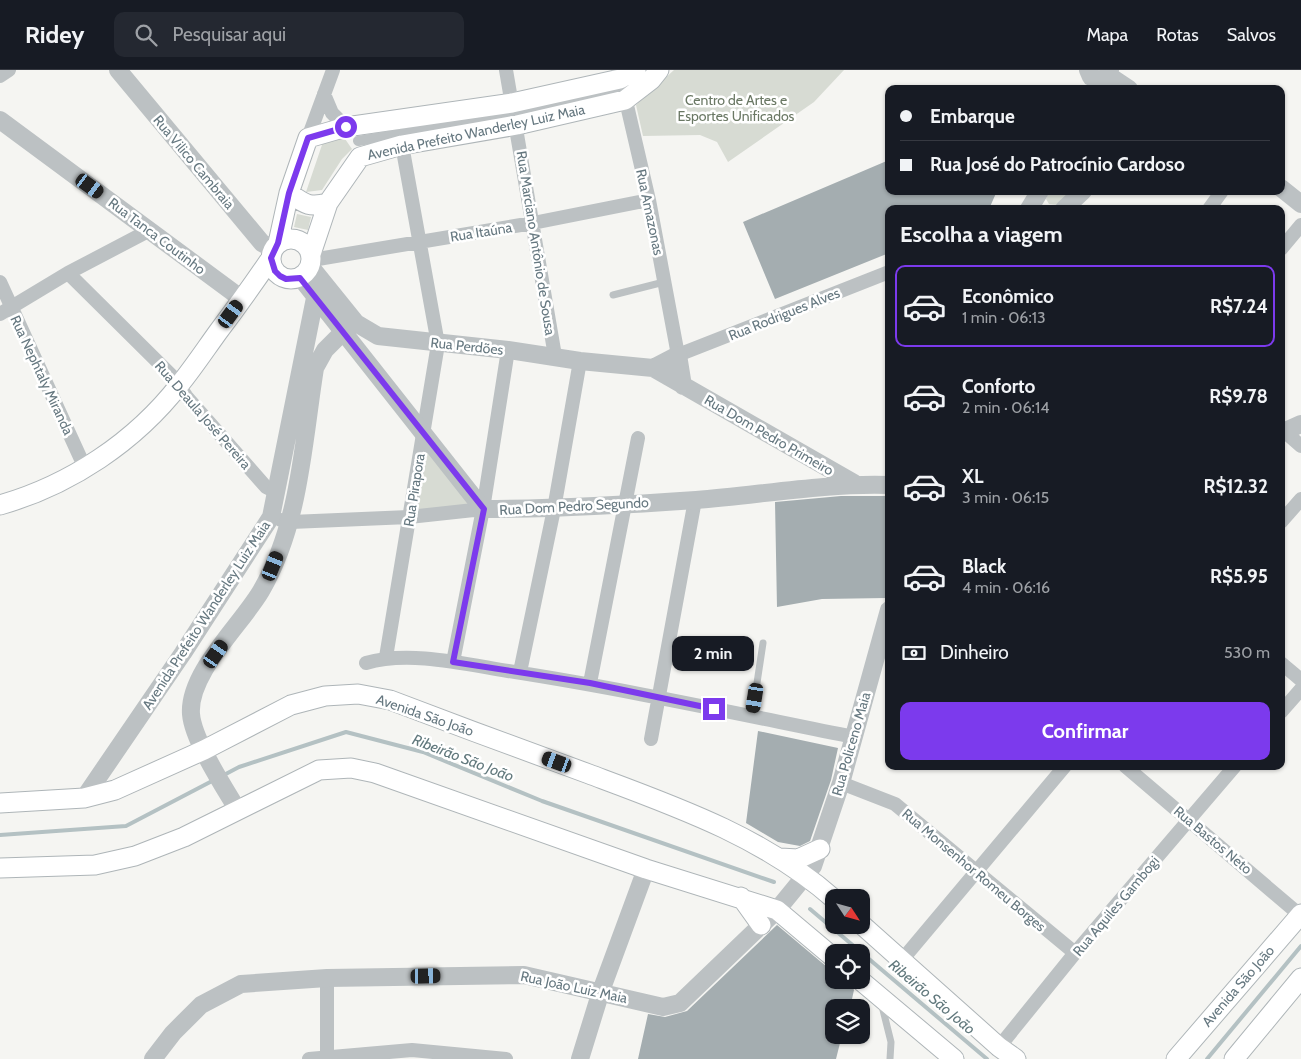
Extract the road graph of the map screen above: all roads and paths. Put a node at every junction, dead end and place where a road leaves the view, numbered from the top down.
1 (9, 70) edge
2 (118, 70) edge
3 (333, 70) edge
4 (506, 70) edge
5 (649, 70) edge
6 (659, 70) edge
7 (0, 76) edge
8 (1102, 77) edge
9 (624, 82) edge
10 (1120, 85) edge
11 (324, 94) junction
12 (515, 114) junction
13 (0, 120) edge
14 (308, 138) junction
15 (354, 142) junction
16 (402, 145) junction
17 (1285, 191) edge
18 (289, 193) junction
19 (1079, 195) edge
20 (649, 200) junction
21 (328, 203) junction
22 (1301, 204) edge
23 (1068, 205) edge
24 (533, 223) junction
25 (1301, 225) edge
26 (150, 230) junction
27 (420, 241) junction
28 (1285, 244) edge
29 (274, 250) junction
30 (304, 267) junction
31 (68, 274) junction
32 (885, 274) edge
33 (0, 282) edge
34 (664, 282) junction
35 (247, 292) junction
36 (614, 295) dead end
37 (315, 298) junction
38 (6, 311) edge
39 (342, 333) junction
40 (438, 344) junction
41 (508, 350) junction
42 (678, 355) junction
43 (555, 356) junction
44 (580, 361) junction
45 (653, 368) junction
46 (179, 386) junction
47 (683, 386) junction
48 (1301, 424) edge
49 (423, 431) junction
50 (1285, 431) edge
51 (1285, 434) edge
52 (638, 438) dead end
53 (1301, 446) edge
54 (85, 468) junction
55 (828, 468) junction
56 (854, 484) junction
57 (885, 485) edge
58 (818, 487) junction
59 (276, 492) junction
60 (1301, 499) edge
61 (695, 500) junction
62 (626, 503) junction
63 (0, 504) edge
64 (484, 509) junction
65 (554, 509) junction
66 (271, 517) junction
67 (409, 517) junction
68 (1285, 517) edge
69 (291, 522) junction
70 (885, 624) edge
71 (763, 643) dead end
72 (386, 657) junction
73 (453, 662) junction
74 (366, 663) dead end
75 (1285, 666) edge
76 (520, 672) junction
77 (1301, 680) edge
78 (590, 683) junction
79 (1301, 689) edge
80 (657, 698) junction
81 (1285, 707) edge
82 (752, 716) junction
83 (854, 736) junction
84 (652, 739) dead end
85 (207, 756) junction
86 (1062, 770) edge
87 (1130, 770) edge
88 (1232, 770) edge
89 (841, 783) junction
90 (84, 798) junction
91 (0, 803) edge
92 (234, 804) junction
93 (1189, 820) junction
94 (820, 849) junction
95 (780, 858) junction
96 (0, 868) edge
97 (646, 869) junction
98 (976, 870) junction
99 (807, 875) junction
100 (825, 891) edge
101 (741, 897) junction
102 (777, 910) junction
103 (1301, 915) edge
104 (761, 925) junction
105 (870, 932) edge
106 (825, 950) edge
107 (1075, 953) junction
108 (902, 960) junction
109 (327, 978) junction
110 (1301, 978) edge
111 (870, 988) edge
112 (602, 991) junction
113 (880, 997) junction
114 (999, 1047) junction
115 (327, 1057) edge
116 (152, 1059) edge
117 (309, 1059) edge
118 (506, 1059) edge
119 (580, 1059) edge
120 (890, 1059) edge
121 (954, 1059) edge
122 (1016, 1059) edge
123 (1176, 1059) edge
124 (1234, 1059) edge

1 - 7 street
2 - 29 street, Rua Vilico Cambraia
3 - 11 street
4 - 12 street, Rua Marciano Antônio de Sousa
5 - 9 street
6 - 9 main road, Avenida Prefeito Wanderley Luiz Maia
8 - 10 street
9 - 12 main road, Avenida Prefeito Wanderley Luiz Maia
9 - 20 street, Rua Amazonas
11 - 14 street
11 - 15 street
12 - 15 main road, Avenida Prefeito Wanderley Luiz Maia
12 - 16 main road, Avenida Prefeito Wanderley Luiz Maia
12 - 24 street, Rua Marciano Antônio de Sousa
13 - 26 street, Rua Tanca Coutinho
14 - 15 main road, Avenida Prefeito Wanderley Luiz Maia
14 - 18 main road
15 - 16 main road, Avenida Prefeito Wanderley Luiz Maia
15 - 21 main road, Avenida Prefeito Wanderley Luiz Maia
16 - 27 street, Rua Pirapora
17 - 22 street
18 - 21 main road
18 - 29 main road
19 - 23 street
20 - 24 street, Rua Itaúna
20 - 34 street, Rua Amazonas
21 - 30 main road, Avenida Prefeito Wanderley Luiz Maia
24 - 27 street, Rua Itaúna
24 - 43 street, Rua Marciano Antônio de Sousa
25 - 28 street
26 - 31 street
26 - 35 street, Rua Tanca Coutinho
27 - 30 street, Rua Itaúna
27 - 40 street, Rua Pirapora
29 - 30 main road
29 - 30 main road
29 - 35 main road
30 - 35 main road
30 - 37 street, Rua Dom Pedro Segundo
30 - 40 street, Rua Perdões
31 - 38 street
31 - 46 street, Rua Deaula José Pereira
32 - 42 street, Rua Rodrigues Alves
33 - 38 street, Rua Nephtaly Miranda
34 - 36 lane
34 - 42 street, Rua Amazonas
35 - 46 main road
37 - 39 street, Rua Dom Pedro Segundo
37 - 59 street, Avenida Prefeito Wanderley Luiz Maia
38 - 54 street, Rua Nephtaly Miranda
39 - 49 street, Rua Dom Pedro Segundo
39 - 69 street, Avenida Prefeito Wanderley Luiz Maia
40 - 41 street, Rua Perdões
40 - 49 street, Rua Pirapora
41 - 43 street, Rua Perdões
41 - 64 street
42 - 45 street
42 - 47 street
43 - 44 street, Rua Perdões
44 - 45 street, Rua Perdões
44 - 65 street
45 - 47 street, Rua Dom Pedro Primeiro
46 - 54 main road
46 - 59 street, Rua Deaula José Pereira
47 - 55 street, Rua Dom Pedro Primeiro
48 - 50 street
49 - 64 street, Rua Dom Pedro Segundo
49 - 67 street, Rua Pirapora
51 - 53 street
52 - 62 street
54 - 63 main road
55 - 56 street, Rua Dom Pedro Primeiro
55 - 58 street
56 - 57 street, Rua Dom Pedro Segundo
56 - 58 street, Rua Dom Pedro Segundo
58 - 61 street, Rua Dom Pedro Segundo
59 - 66 street, Avenida Prefeito Wanderley Luiz Maia
60 - 68 street
61 - 62 street, Rua Dom Pedro Segundo
61 - 80 street
62 - 65 street, Rua Dom Pedro Segundo
62 - 78 street
64 - 65 street, Rua Dom Pedro Segundo
64 - 67 street
64 - 73 street
65 - 76 street
66 - 69 street
66 - 90 street, Avenida Prefeito Wanderley Luiz Maia
67 - 69 street
67 - 72 street, Rua Pirapora
69 - 85 street, Avenida Prefeito Wanderley Luiz Maia
70 - 83 street, Rua Policeno Maia
71 - 82 lane
72 - 73 street
72 - 74 street
73 - 76 street
75 - 77 street
76 - 78 street
78 - 80 street
79 - 81 street
80 - 82 street
80 - 84 street
82 - 83 street
83 - 89 street, Rua Policeno Maia
85 - 90 main road, Avenida São João
85 - 92 street, Avenida Prefeito Wanderley Luiz Maia
85 - 95 main road, Avenida São João
86 - 98 street
87 - 93 street, Rua Bastos Neto
88 - 93 street, Rua Aquiles Gambogi
89 - 94 street, Rua Policeno Maia
89 - 98 street, Rua Monsenhor Romeu Borges
90 - 91 main road, Avenida São João
92 - 96 main road
92 - 97 main road
93 - 103 street, Rua Bastos Neto
93 - 107 street, Rua Aquiles Gambogi
94 - 95 main road
94 - 99 street, Rua Policeno Maia
95 - 99 main road, Avenida São João
97 - 101 main road
97 - 112 street
98 - 107 street, Rua Monsenhor Romeu Borges
98 - 108 street
99 - 100 main road, Avenida São João
99 - 102 street, Rua Policeno Maia
101 - 102 main road
101 - 104 main road
102 - 104 street, Rua João Luiz Maia
102 - 106 main road
103 - 123 main road, Avenida São João
104 - 112 street, Rua João Luiz Maia
105 - 108 main road
107 - 114 street, Rua Aquiles Gambogi
108 - 114 main road
109 - 112 street, Rua João Luiz Maia
109 - 115 street
109 - 116 street, Rua João Luiz Maia
110 - 124 main road
111 - 113 main road
112 - 119 street
113 - 120 lane
113 - 121 main road
114 - 122 main road
115 - 117 street
115 - 118 street

